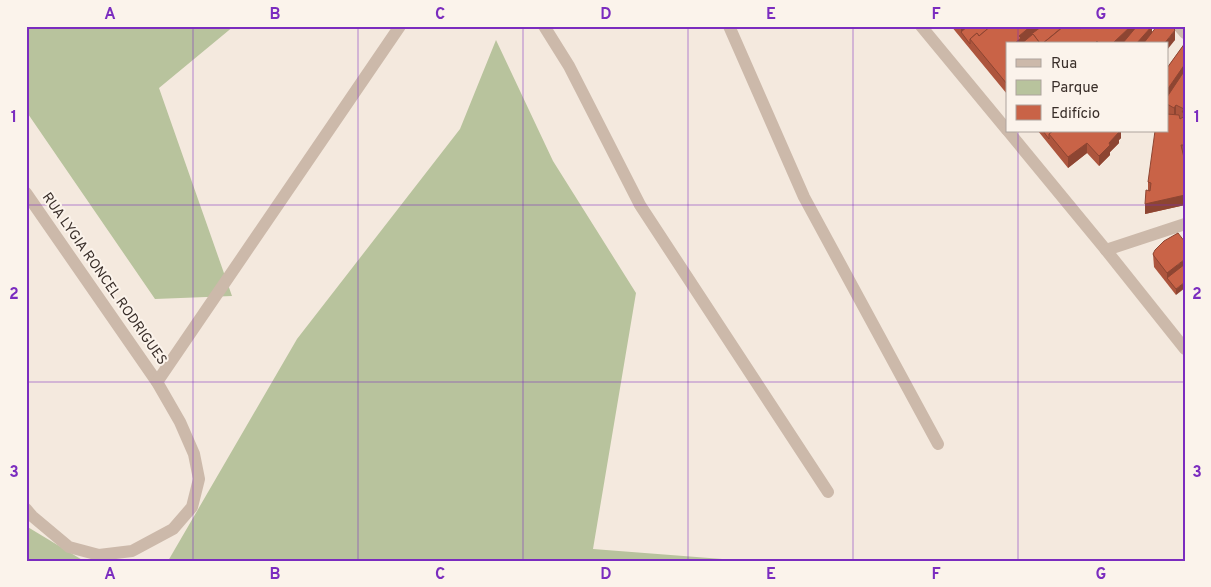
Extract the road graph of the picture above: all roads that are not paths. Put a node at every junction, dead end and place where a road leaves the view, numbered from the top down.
1 (400, 26) edge
2 (544, 26) edge
3 (729, 26) edge
4 (921, 26) edge
5 (1179, 26) edge
6 (1185, 33) edge
7 (1006, 129) edge
8 (1009, 132) edge
9 (26, 193) edge
10 (1185, 224) edge
11 (1106, 250) junction
12 (1185, 349) edge
13 (157, 382) junction
14 (938, 444) dead end
15 (828, 492) dead end
16 (26, 509) edge

1 - 13 street
2 - 15 street
3 - 14 street
4 - 7 street
5 - 6 street
8 - 11 street
9 - 13 street, RUA LYGIA RONCEL RODRIGUES
10 - 11 street
11 - 12 street
13 - 16 street, RUA LYGIA RONCEL RODRIGUES

